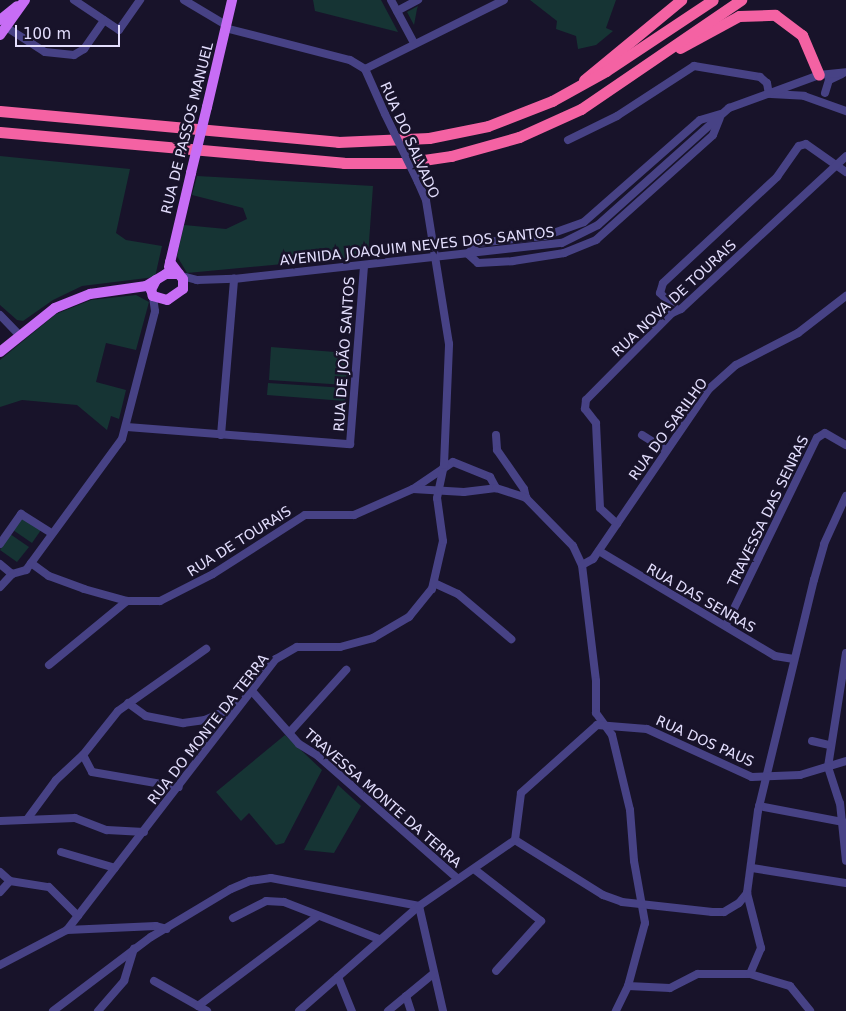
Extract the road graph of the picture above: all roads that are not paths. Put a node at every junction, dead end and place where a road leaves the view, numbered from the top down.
1 (24, 0) edge
2 (74, 0) edge
3 (140, 0) edge
4 (184, 0) edge
5 (232, 0) edge
6 (391, 0) edge
7 (418, 0) edge
8 (504, 0) edge
9 (680, 0) edge
10 (713, 0) edge
11 (741, 0) edge
12 (397, 12) junction
13 (104, 20) junction
14 (225, 26) junction
15 (2, 28) edge
16 (414, 43) junction
17 (656, 60) junction
18 (365, 69) junction
19 (846, 73) edge
20 (819, 75) junction
21 (578, 88) junction
22 (825, 93) junction
23 (769, 94) junction
24 (831, 104) junction
25 (846, 110) edge
26 (0, 111) edge
27 (722, 114) junction
28 (0, 132) edge
29 (568, 140) dead end
30 (846, 156) edge
31 (836, 164) junction
32 (846, 172) edge
33 (468, 254) junction
34 (436, 258) junction
35 (170, 262) junction
36 (364, 266) junction
37 (180, 275) junction
38 (159, 278) junction
39 (234, 279) junction
40 (197, 280) junction
41 (140, 287) junction
42 (183, 289) junction
43 (152, 294) junction
44 (846, 296) edge
45 (171, 299) junction
46 (677, 310) junction
47 (155, 311) junction
48 (0, 315) edge
49 (19, 335) junction
50 (0, 352) edge
51 (128, 427) junction
52 (221, 435) junction
53 (496, 435) dead end
54 (642, 435) dead end
55 (846, 446) edge
56 (666, 450) junction
57 (444, 465) junction
58 (496, 488) junction
59 (413, 489) junction
60 (438, 490) junction
61 (846, 496) edge
62 (526, 498) junction
63 (842, 511) edge
64 (617, 524) junction
65 (52, 534) junction
66 (0, 544) edge
67 (599, 551) junction
68 (0, 564) edge
69 (31, 564) junction
70 (582, 565) junction
71 (12, 574) junction
72 (434, 583) junction
73 (0, 587) edge
74 (127, 601) junction
75 (726, 625) junction
76 (511, 639) dead end
77 (206, 649) dead end
78 (846, 653) edge
79 (794, 659) junction
80 (49, 665) dead end
81 (346, 670) dead end
82 (251, 690) junction
83 (128, 703) junction
84 (237, 706) junction
85 (205, 720) junction
86 (604, 725) junction
87 (290, 732) junction
88 (216, 736) junction
89 (812, 741) dead end
90 (829, 745) junction
91 (83, 755) junction
92 (846, 761) edge
93 (828, 767) junction
94 (766, 777) junction
95 (179, 787) junction
96 (759, 806) junction
97 (28, 818) junction
98 (0, 821) edge
99 (843, 822) junction
100 (144, 832) junction
101 (515, 840) junction
102 (61, 852) dead end
103 (846, 861) edge
104 (115, 868) junction
105 (752, 868) junction
106 (474, 869) junction
107 (0, 872) edge
108 (458, 880) junction
109 (10, 881) junction
110 (846, 883) edge
111 (0, 892) edge
112 (747, 893) junction
113 (419, 906) junction
114 (643, 906) junction
115 (78, 916) junction
116 (318, 916) junction
117 (233, 918) dead end
118 (167, 929) junction
119 (66, 930) junction
120 (379, 939) junction
121 (134, 948) junction
122 (0, 966) edge
123 (496, 971) dead end
124 (433, 974) junction
125 (750, 974) junction
126 (338, 977) junction
127 (154, 981) dead end
128 (628, 986) junction
129 (406, 996) junction
130 (623, 996) junction
131 (198, 1006) junction
132 (54, 1011) edge
133 (98, 1011) edge
134 (207, 1011) edge
135 (299, 1011) edge
136 (352, 1011) edge
137 (388, 1011) edge
138 (411, 1011) edge
139 (443, 1011) edge
140 (609, 1011) edge
141 (616, 1011) edge
142 (810, 1011) edge

1 - 15 main road
2 - 13 street
3 - 13 street
4 - 14 street
5 - 14 main road, RUA DE PASSOS MANUEL
6 - 12 street
7 - 12 street
8 - 16 street
9 - 21 highway
10 - 21 highway
11 - 17 highway
12 - 16 street
13 - 15 street
14 - 18 street
14 - 35 main road, RUA DE PASSOS MANUEL, bridge
16 - 18 street
17 - 20 highway
17 - 28 highway
18 - 34 street, RUA DO SALVADO, bridge
19 - 20 street
19 - 22 street
20 - 22 street
20 - 23 street
21 - 26 highway
22 - 24 street
23 - 24 street
23 - 27 street
23 - 29 street
24 - 25 street
27 - 33 street
27 - 33 street
30 - 31 street, RUA NOVA DE TOURAIS
31 - 32 street
31 - 46 street, RUA NOVA DE TOURAIS
31 - 46 street
33 - 34 street, AVENIDA JOAQUIM NEVES DOS SANTOS
34 - 36 street, AVENIDA JOAQUIM NEVES DOS SANTOS
34 - 57 street, RUA DO SALVADO
35 - 37 main road
35 - 38 main road, RUA DE PASSOS MANUEL
36 - 39 street, AVENIDA JOAQUIM NEVES DOS SANTOS
36 - 52 street, RUA DE JOÃO SANTOS
37 - 38 main road
37 - 40 street, AVENIDA JOAQUIM NEVES DOS SANTOS
37 - 42 main road
38 - 41 main road
38 - 43 main road, RUA DE PASSOS MANUEL
39 - 40 street, AVENIDA JOAQUIM NEVES DOS SANTOS
39 - 52 street
40 - 42 street
41 - 43 main road
41 - 49 main road
42 - 45 main road
43 - 45 main road
43 - 47 street
44 - 56 street, RUA DO SARILHO
45 - 47 street
46 - 64 street, RUA NOVA DE TOURAIS
47 - 51 street
48 - 49 street
49 - 50 main road
51 - 52 street
51 - 65 street
53 - 62 street
54 - 56 street
55 - 75 street, TRAVESSA DAS SENRAS
56 - 64 street, RUA DO SARILHO
57 - 58 street
57 - 59 street
57 - 60 street, RUA DO SALVADO
58 - 60 street, RUA DE TOURAIS
58 - 62 street, RUA DE TOURAIS
59 - 60 street, RUA DE TOURAIS
59 - 74 street, RUA DE TOURAIS
60 - 72 street, RUA DO MONTE DA TERRA
61 - 63 street
62 - 70 street, RUA DE TOURAIS
63 - 79 street
64 - 67 street, RUA DO SARILHO
65 - 66 street
65 - 69 street
67 - 70 street, RUA DO SARILHO
67 - 75 street, RUA DAS SENRAS
68 - 71 street
69 - 71 street
69 - 74 street, RUA DE TOURAIS
70 - 86 street
71 - 73 street
72 - 76 street
72 - 82 street, RUA DO MONTE DA TERRA
74 - 80 street
75 - 79 street, RUA DAS SENRAS
77 - 83 street
78 - 90 street
79 - 94 street
81 - 87 street
82 - 84 street, RUA DO MONTE DA TERRA
82 - 87 street, TRAVESSA MONTE DA TERRA
83 - 85 street
83 - 91 street
84 - 85 street
84 - 88 street, RUA DO MONTE DA TERRA
85 - 88 street
86 - 94 street, RUA DOS PAUS
86 - 101 street
86 - 114 street
87 - 108 street, TRAVESSA MONTE DA TERRA
88 - 95 street, RUA DO MONTE DA TERRA
89 - 90 street
90 - 93 street
91 - 95 street
91 - 97 street
92 - 93 street, RUA DOS PAUS
93 - 94 street, RUA DOS PAUS
93 - 99 street
94 - 96 street
95 - 100 street, RUA DO MONTE DA TERRA
96 - 99 street
96 - 105 street
97 - 98 street
97 - 100 street
99 - 103 street
100 - 104 street, RUA DO MONTE DA TERRA
101 - 106 street
101 - 114 street
102 - 104 street
104 - 115 street, RUA DO MONTE DA TERRA
105 - 110 street
105 - 112 street
106 - 108 street
106 - 123 street
107 - 109 street
108 - 113 street
109 - 111 street
109 - 115 street
112 - 114 street
112 - 125 street
113 - 118 street
113 - 120 street
113 - 124 street
114 - 128 street
115 - 119 street, RUA DO MONTE DA TERRA
116 - 117 street
116 - 120 street
116 - 131 street
118 - 119 street
118 - 121 street
119 - 122 street
120 - 126 street
121 - 132 street
121 - 133 street
124 - 129 street
124 - 139 street
125 - 128 street
125 - 142 street
126 - 135 street
126 - 136 street
127 - 131 street
128 - 130 street
129 - 137 street
129 - 138 street
130 - 140 street
130 - 141 street
131 - 134 street

